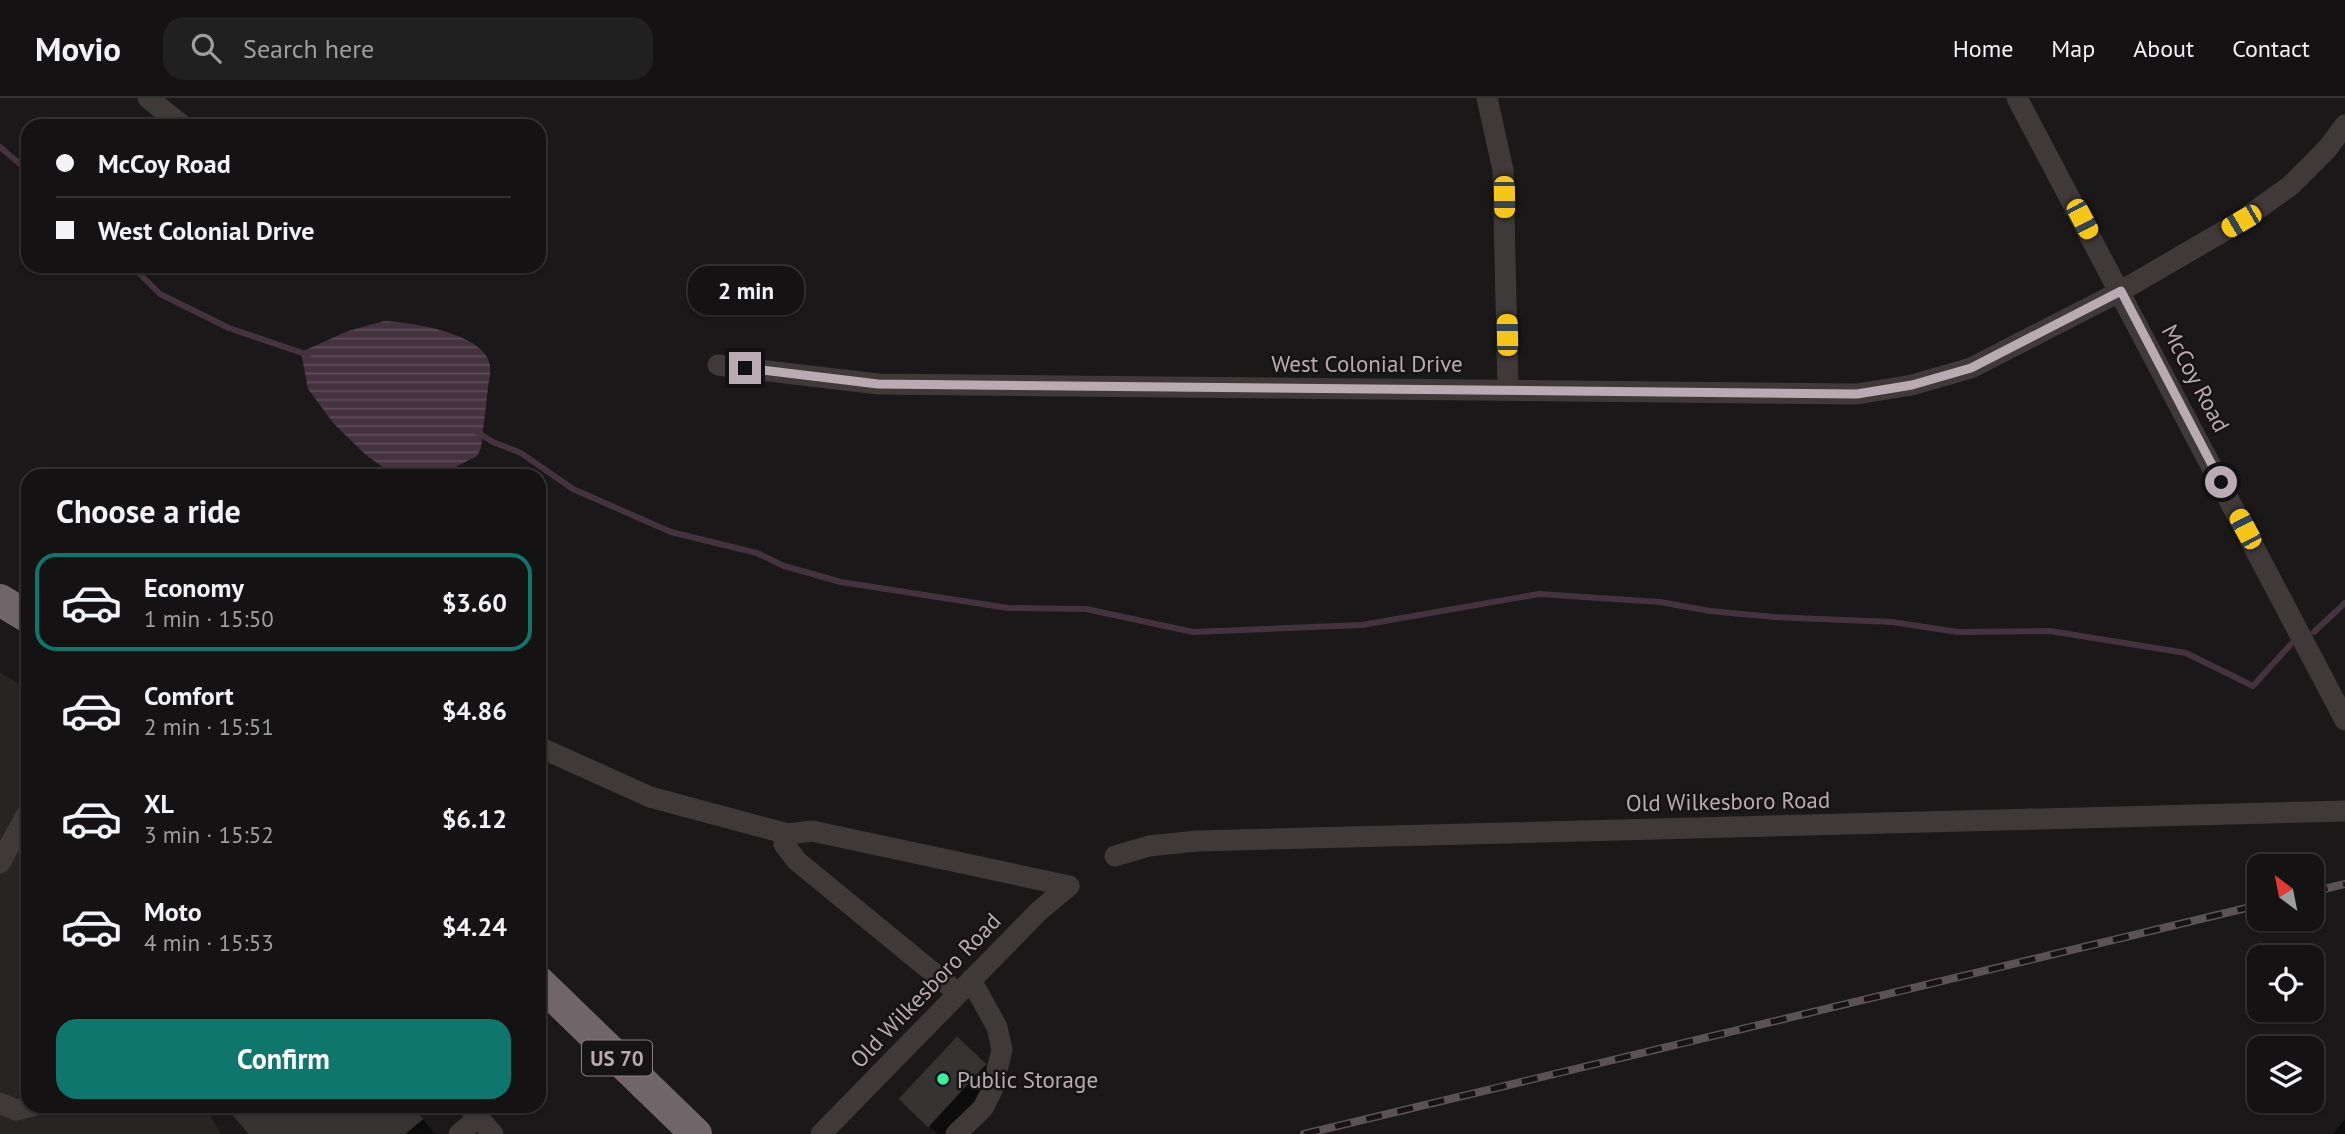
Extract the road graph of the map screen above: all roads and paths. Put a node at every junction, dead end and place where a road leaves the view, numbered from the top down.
1 (148, 98) edge
2 (1486, 98) edge
3 (2017, 98) edge
4 (174, 119) edge
5 (2345, 125) edge
6 (2121, 291) junction
7 (718, 365) dead end
8 (1508, 390) junction
9 (0, 600) edge
10 (21, 613) edge
11 (2345, 720) edge
12 (546, 750) edge
13 (2345, 811) edge
14 (21, 825) edge
15 (788, 834) junction
16 (1115, 856) dead end
17 (0, 863) edge
18 (965, 987) junction
19 (546, 990) edge
20 (0, 1103) edge
21 (21, 1109) edge
22 (480, 1119) edge
23 (460, 1134) edge
24 (695, 1134) edge
25 (821, 1134) edge
26 (956, 1134) edge

1 - 4 street
2 - 8 street
3 - 6 street, McCoy Road
5 - 6 street, West Colonial Drive
6 - 8 street, West Colonial Drive
6 - 11 street, McCoy Road
7 - 8 street, West Colonial Drive
9 - 10 highway
12 - 15 street
13 - 16 street, Old Wilkesboro Road
14 - 17 street
15 - 18 street
15 - 18 street, Old Wilkesboro Road
18 - 25 street, Old Wilkesboro Road
18 - 26 street
19 - 24 highway, US 70
20 - 21 street
22 - 23 street

